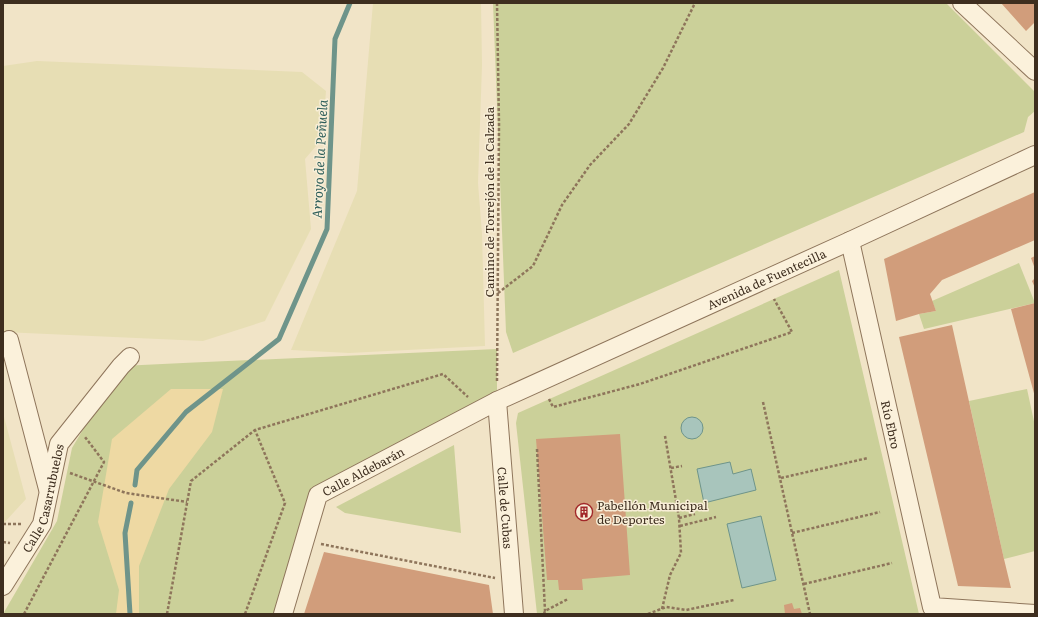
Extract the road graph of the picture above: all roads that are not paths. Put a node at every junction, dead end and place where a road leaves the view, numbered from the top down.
1 (962, 3) edge
2 (1035, 71) edge
3 (1035, 155) edge
4 (850, 242) junction
5 (9, 340) dead end
6 (130, 357) dead end
7 (497, 401) junction
8 (49, 491) junction
9 (3, 586) edge
10 (283, 614) edge
11 (514, 614) edge
12 (1035, 614) edge

1 - 2 street
3 - 4 street, Avenida de Fuentecilla
4 - 7 street, Avenida de Fuentecilla
4 - 12 street, Río Ebro
5 - 8 street
6 - 8 street, Calle Casarrubuelos
7 - 10 street, Calle Aldebarán
7 - 11 street, Calle de Cubas
8 - 9 street, Calle Casarrubuelos

